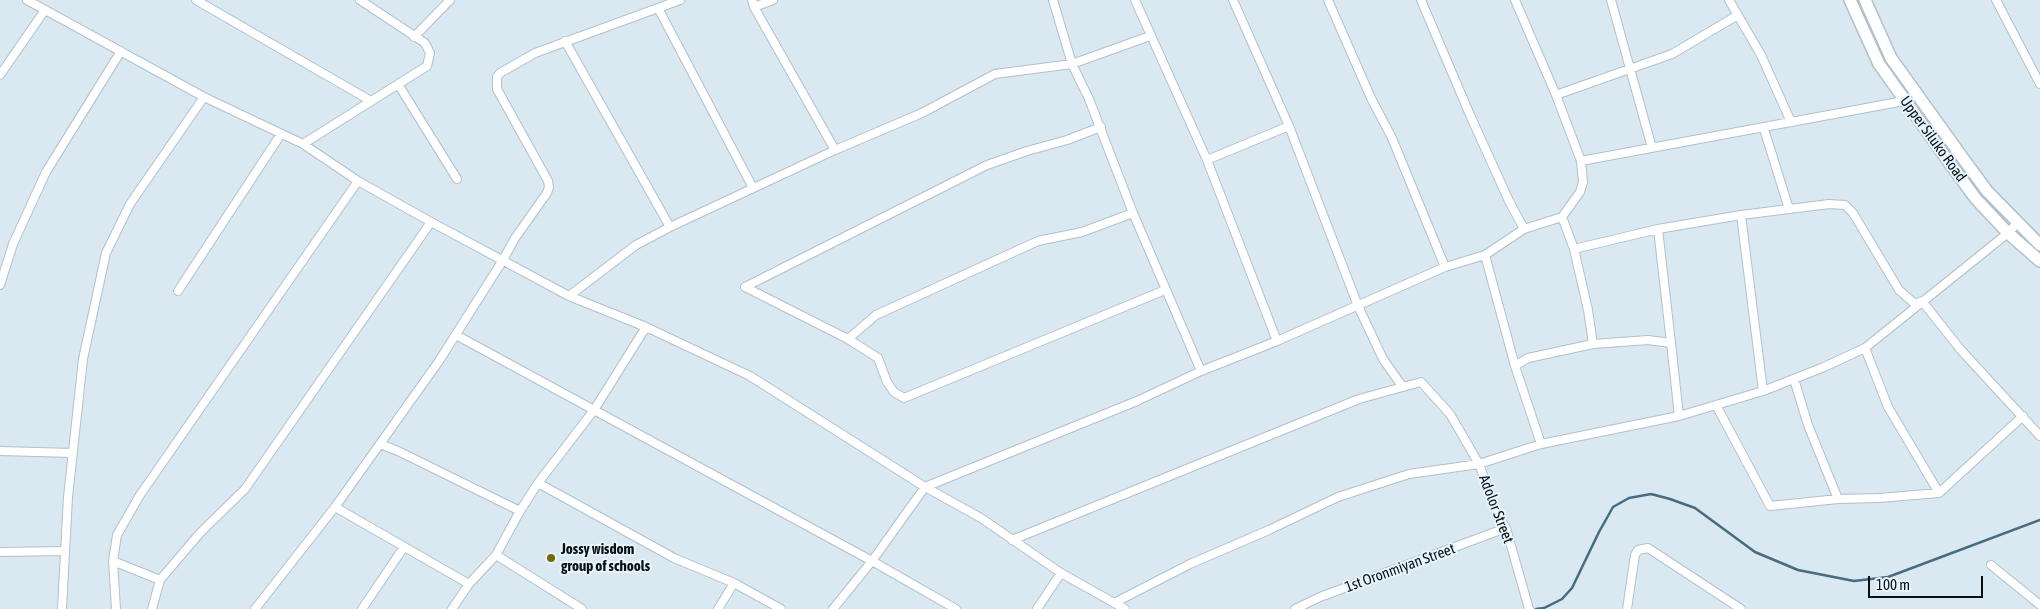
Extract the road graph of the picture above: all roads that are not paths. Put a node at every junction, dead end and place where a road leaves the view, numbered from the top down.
1 (27, 0) edge
2 (196, 0) edge
3 (360, 0) edge
4 (450, 0) edge
5 (680, 0) edge
6 (773, 0) edge
7 (1053, 0) edge
8 (1135, 0) edge
9 (1233, 0) edge
10 (1328, 0) edge
11 (1421, 0) edge
12 (1515, 0) edge
13 (1611, 0) edge
14 (1729, 0) edge
15 (1850, 0) edge
16 (1865, 0) edge
17 (1996, 0) edge
18 (753, 3) edge
19 (658, 8) junction
20 (45, 10) junction
21 (1738, 16) junction
22 (1150, 36) junction
23 (414, 37) junction
24 (565, 41) junction
25 (121, 51) junction
26 (1072, 64) junction
27 (1630, 69) junction
28 (0, 75) edge
29 (398, 84) junction
30 (2040, 84) edge
31 (1556, 94) junction
32 (204, 97) junction
33 (371, 101) junction
34 (1904, 101) junction
35 (1791, 122) junction
36 (1101, 126) junction
37 (1289, 126) junction
38 (1764, 129) junction
39 (281, 134) junction
40 (304, 144) junction
41 (1652, 148) junction
42 (835, 150) junction
43 (1207, 160) junction
44 (1581, 161) junction
45 (457, 179) dead end
46 (358, 181) junction
47 (753, 188) junction
48 (1789, 209) junction
49 (1133, 213) junction
50 (1741, 215) junction
51 (1562, 217) junction
52 (431, 222) junction
53 (2018, 222) junction
54 (670, 227) junction
55 (1524, 229) junction
56 (1658, 229) junction
57 (2008, 233) junction
58 (2040, 246) edge
59 (1574, 249) junction
60 (1485, 255) junction
61 (503, 260) junction
62 (2040, 260) edge
63 (1445, 267) junction
64 (0, 285) edge
65 (1165, 290) junction
66 (178, 291) dead end
67 (569, 296) junction
68 (1922, 301) junction
69 (1358, 306) junction
70 (646, 327) junction
71 (456, 335) junction
72 (848, 339) junction
73 (1278, 341) junction
74 (1671, 343) junction
75 (1593, 344) junction
76 (1865, 348) junction
77 (1515, 366) junction
78 (1201, 371) junction
79 (1794, 379) junction
80 (1402, 386) junction
81 (1763, 392) junction
82 (1716, 405) junction
83 (594, 410) junction
84 (1679, 416) junction
85 (2023, 416) junction
86 (2040, 436) edge
87 (380, 444) junction
88 (1541, 444) junction
89 (0, 451) edge
90 (73, 453) junction
91 (1479, 464) junction
92 (538, 483) junction
93 (925, 487) junction
94 (1939, 493) junction
95 (1838, 499) junction
96 (335, 507) junction
97 (520, 511) junction
98 (1506, 528) junction
99 (1012, 540) junction
100 (404, 547) junction
101 (65, 550) junction
102 (0, 552) edge
103 (496, 555) junction
104 (113, 561) junction
105 (872, 561) junction
106 (1991, 565) dead end
107 (1061, 573) junction
108 (160, 580) junction
109 (734, 583) junction
110 (469, 584) junction
111 (1114, 603) junction
112 (2040, 605) edge
113 (62, 609) edge
114 (116, 609) edge
115 (152, 609) edge
116 (255, 609) edge
117 (362, 609) edge
118 (452, 609) edge
119 (582, 609) edge
120 (718, 609) edge
121 (781, 609) edge
122 (833, 609) edge
123 (956, 609) edge
124 (1037, 609) edge
125 (1125, 609) edge
126 (1295, 609) edge
127 (1529, 609) edge
128 (1627, 609) edge
129 (1741, 609) edge

1 - 20 street
2 - 33 street
3 - 23 street
4 - 23 street
5 - 19 street
6 - 18 street
7 - 26 street
8 - 22 street
9 - 37 street
10 - 63 street
11 - 55 street
12 - 31 street
13 - 27 street
14 - 21 street
15 - 34 main road, Upper Siluko Road
16 - 53 main road, Upper Siluko Road
17 - 30 street
18 - 42 street
19 - 24 street
19 - 47 street
20 - 25 street
20 - 28 street
21 - 27 street
21 - 35 street
22 - 26 street
22 - 43 street
23 - 29 street
24 - 54 street
24 - 61 street
25 - 32 street
25 - 64 street
26 - 36 street
26 - 42 street
27 - 31 street
27 - 41 street
29 - 33 street
29 - 45 street
31 - 44 street
32 - 39 street
32 - 90 street
33 - 40 street
34 - 35 street
34 - 57 main road, Upper Siluko Road
35 - 38 street
36 - 49 street
36 - 72 street
37 - 43 street
37 - 69 street
38 - 41 street
38 - 48 street
39 - 40 street
39 - 66 street
40 - 46 street
41 - 44 street
42 - 47 street
43 - 73 street
44 - 51 street
46 - 52 street
46 - 104 street
47 - 54 street
48 - 50 street
48 - 68 street
49 - 65 street
49 - 72 street
50 - 56 street
50 - 81 street
51 - 55 street
51 - 59 street
52 - 61 street
52 - 108 street
53 - 57 street
53 - 58 main road, Upper Siluko Road
54 - 67 street
55 - 60 street
56 - 59 street
56 - 74 street
57 - 62 main road, Upper Siluko Road
57 - 68 street
59 - 75 street
60 - 63 street
60 - 77 street
61 - 67 street
61 - 71 street
63 - 69 street
65 - 72 street
65 - 78 street
67 - 70 street
68 - 76 street
68 - 85 street
69 - 73 street
69 - 80 street
70 - 83 street
70 - 93 street
71 - 83 street
71 - 87 street
73 - 78 street
74 - 75 street
74 - 84 street
75 - 77 street
76 - 79 street
76 - 94 street
77 - 88 street
78 - 93 street
79 - 81 street
79 - 95 street
80 - 91 street, Adolor Street
80 - 99 street
81 - 82 street
82 - 84 street
82 - 95 street
83 - 92 street
83 - 105 street
84 - 88 street
85 - 86 street
85 - 94 street
87 - 96 street
87 - 97 street
88 - 91 street
89 - 90 street
90 - 101 street
91 - 98 street, Adolor Street
91 - 111 street
92 - 97 street
92 - 109 street
93 - 99 street
93 - 105 street
94 - 95 street
96 - 100 street
96 - 116 street
97 - 103 street
98 - 126 street, 1st Oronmiyan Street
98 - 127 street, Adolor Street
99 - 107 street
100 - 110 street
100 - 117 street
101 - 102 street
101 - 113 street
103 - 110 street
103 - 119 street
104 - 108 street
104 - 114 street
105 - 122 street
105 - 123 street
106 - 112 street
107 - 111 street
107 - 124 street
108 - 115 street
109 - 120 street
109 - 121 street
110 - 118 street
111 - 125 street
128 - 129 street

